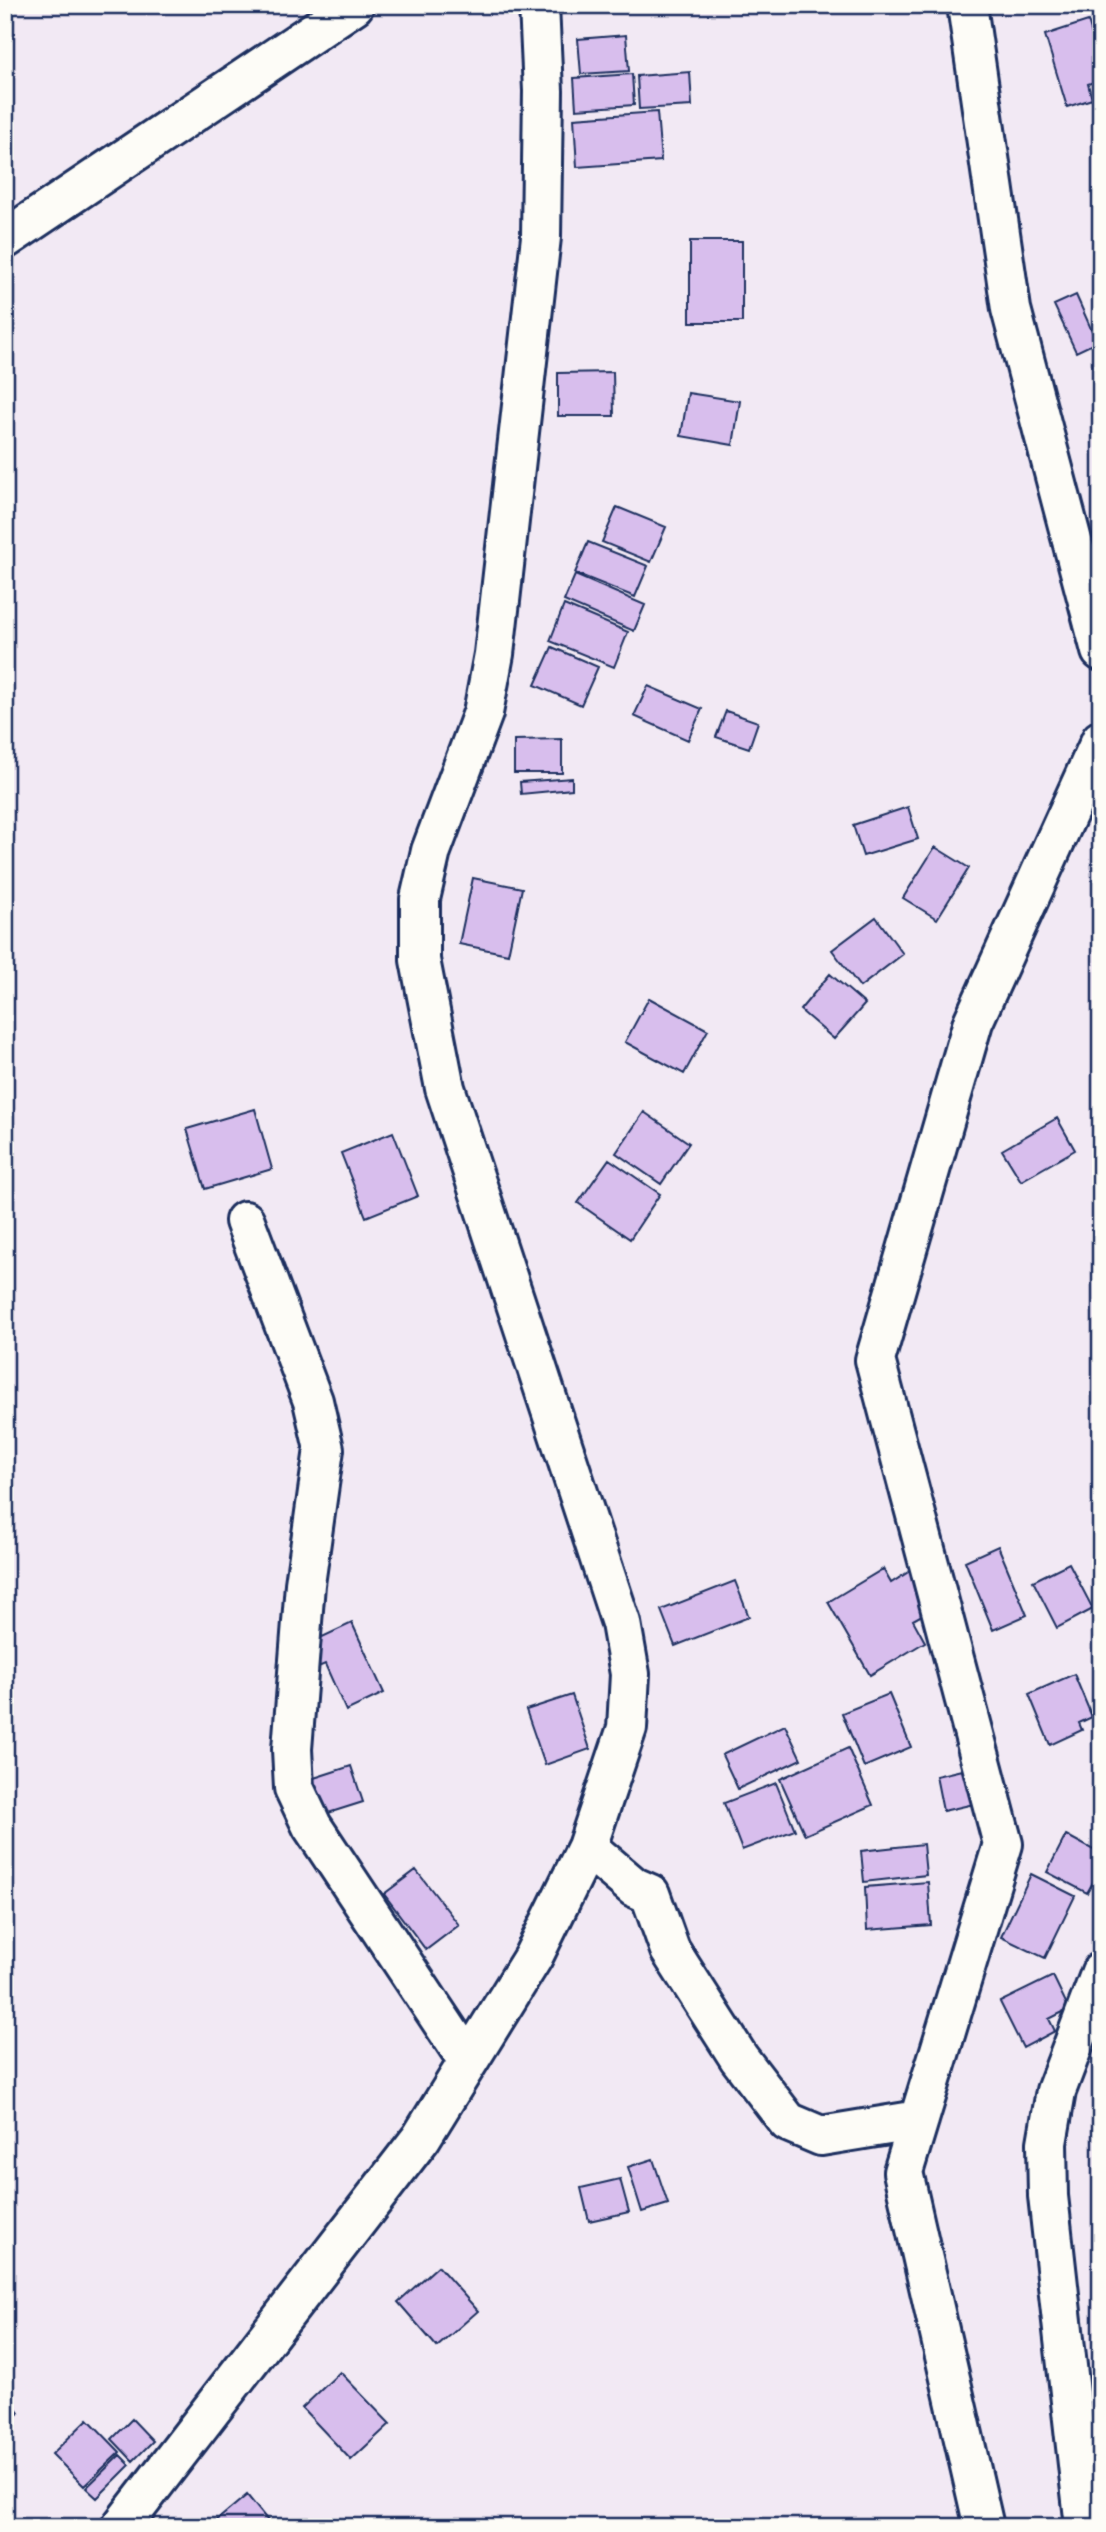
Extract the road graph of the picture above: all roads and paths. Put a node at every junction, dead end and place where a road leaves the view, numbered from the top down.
1 (354, 5) edge
2 (539, 5) edge
3 (967, 5) edge
4 (5, 239) edge
5 (1101, 650) edge
6 (1101, 740) edge
7 (246, 1221) dead end
8 (587, 1847) junction
9 (1101, 1972) edge
10 (468, 2062) junction
11 (919, 2120) junction
12 (121, 2527) edge
13 (984, 2527) edge
14 (1085, 2527) edge

1 - 4 street
2 - 8 street
3 - 5 street
6 - 11 street
7 - 10 street
8 - 10 street
8 - 11 street
9 - 14 street
10 - 12 street
11 - 13 street

